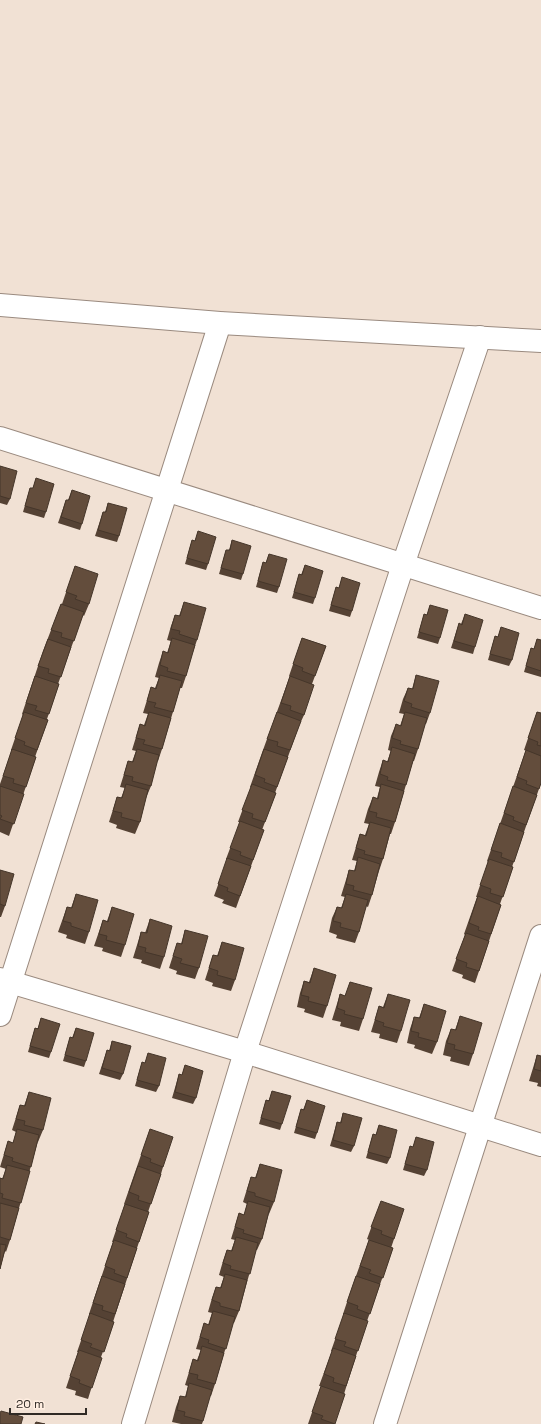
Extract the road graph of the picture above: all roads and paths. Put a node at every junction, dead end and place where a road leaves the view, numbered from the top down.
1 (0, 305) edge
2 (220, 323) junction
3 (480, 337) junction
4 (541, 341) edge
5 (0, 438) edge
6 (168, 491) junction
7 (403, 565) junction
8 (541, 608) edge
9 (541, 936) edge
10 (5, 981) edge
11 (0, 1014) edge
12 (245, 1052) junction
13 (481, 1126) junction
14 (541, 1145) edge
15 (133, 1424) edge
16 (384, 1424) edge

1 - 2 street
2 - 3 street
2 - 6 street
3 - 4 street
3 - 7 street
5 - 6 street
6 - 7 street
6 - 10 street
7 - 8 street
7 - 12 street
9 - 13 street
10 - 11 street
10 - 12 street
12 - 13 street
12 - 15 street
13 - 14 street
13 - 16 street

